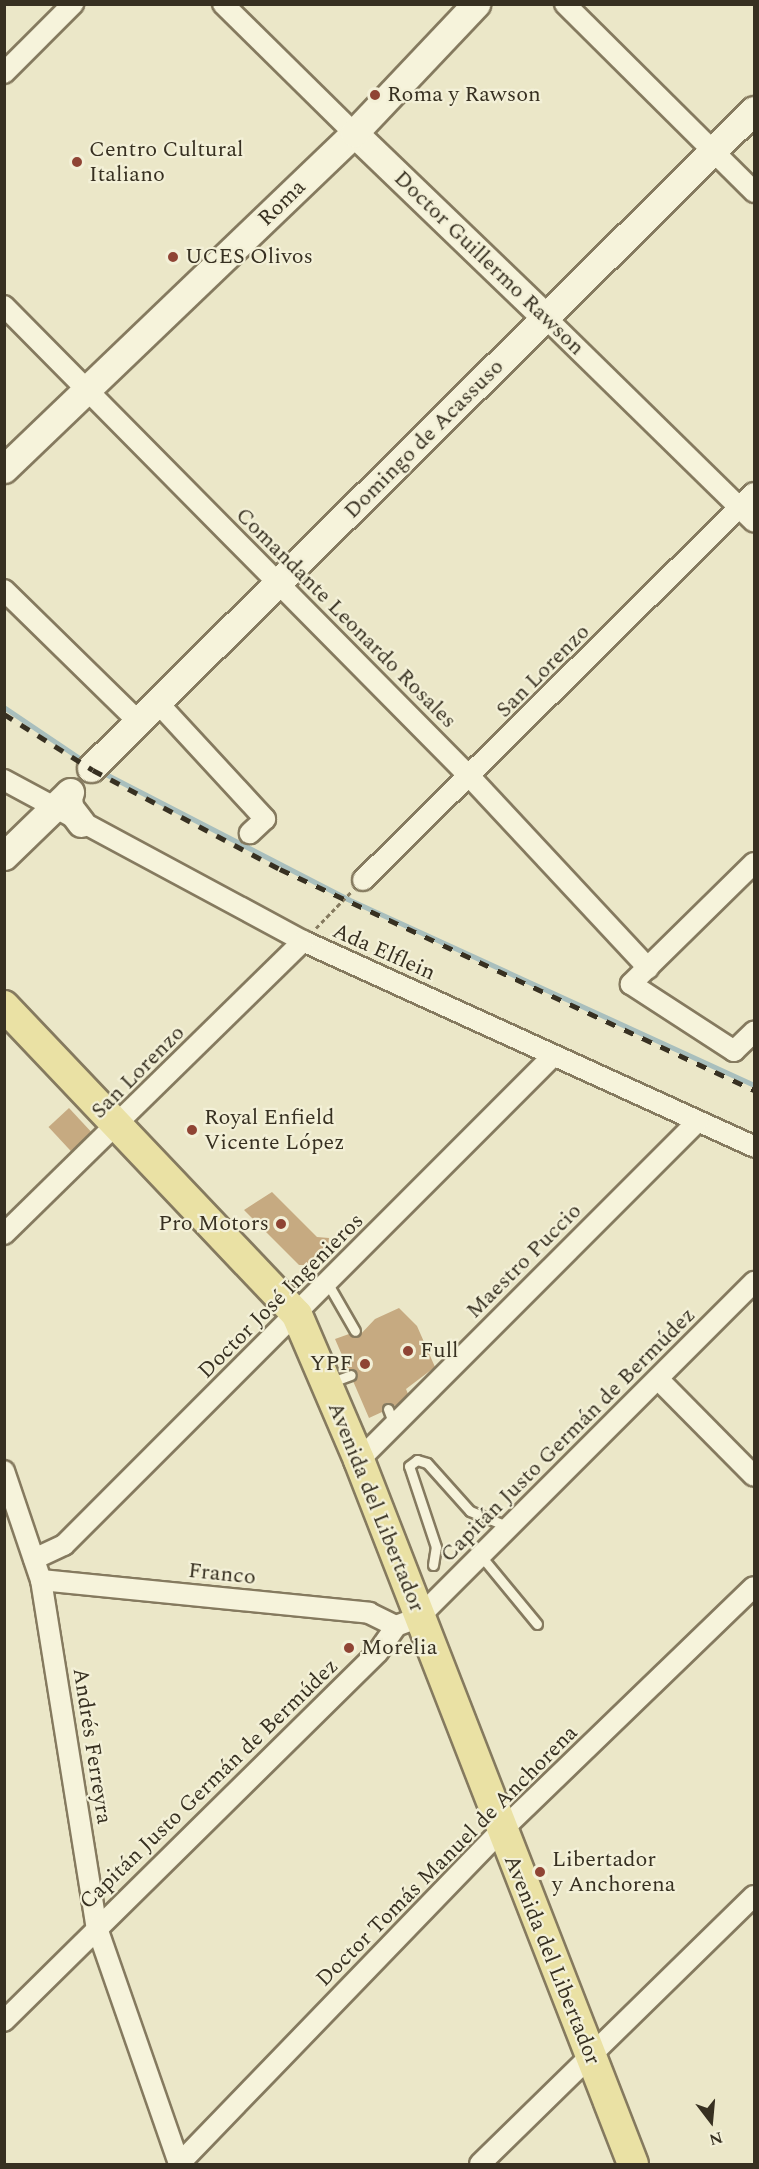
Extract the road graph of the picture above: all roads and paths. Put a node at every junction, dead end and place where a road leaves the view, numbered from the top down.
1 (73, 4) edge
2 (224, 4) edge
3 (476, 4) edge
4 (565, 4) edge
5 (4, 73) edge
6 (754, 110) edge
7 (354, 133) junction
8 (713, 151) junction
9 (754, 192) edge
10 (4, 306) edge
11 (546, 318) junction
12 (91, 388) junction
13 (4, 469) edge
14 (754, 493) edge
15 (740, 507) junction
16 (754, 522) edge
17 (278, 585) junction
18 (4, 590) edge
19 (158, 703) junction
20 (139, 722) junction
21 (91, 768) dead end
22 (471, 778) junction
23 (4, 780) edge
24 (57, 798) junction
25 (81, 823) joint
26 (250, 833) dead end
27 (4, 856) edge
28 (754, 863) edge
29 (363, 880) joint
30 (303, 942) junction
31 (648, 968) junction
32 (4, 1006) edge
33 (754, 1032) edge
34 (553, 1056) junction
35 (698, 1120) junction
36 (117, 1128) junction
37 (754, 1147) edge
38 (4, 1234) edge
39 (754, 1282) edge
40 (328, 1284) junction
41 (297, 1315) junction
42 (355, 1331) dead end
43 (658, 1379) junction
44 (359, 1460) junction
45 (4, 1472) edge
46 (754, 1476) edge
47 (509, 1527) junction
48 (481, 1556) junction
49 (34, 1559) junction
50 (433, 1565) dead end
51 (41, 1580) junction
52 (754, 1587) edge
53 (408, 1622) junction
54 (537, 1624) dead end
55 (501, 1831) junction
56 (754, 1896) edge
57 (97, 1928) junction
58 (4, 2021) edge
59 (591, 2055) junction
60 (179, 2164) edge
61 (480, 2164) edge
62 (633, 2164) edge

1 - 5 street
2 - 7 street, Doctor Guillermo Rawson
3 - 7 street, Roma
4 - 8 street
6 - 8 street, Domingo de Acassuso
7 - 11 street, Doctor Guillermo Rawson
7 - 12 street, Roma
8 - 9 street
8 - 11 street, Domingo de Acassuso
10 - 12 street, Comandante Leonardo Rosales
11 - 15 street, Doctor Guillermo Rawson
11 - 17 street, Domingo de Acassuso
12 - 13 street, Roma
12 - 17 street, Comandante Leonardo Rosales
14 - 15 street, San Lorenzo
15 - 16 street, Doctor Guillermo Rawson
15 - 22 street, San Lorenzo
17 - 19 street, Domingo de Acassuso
17 - 22 street, Comandante Leonardo Rosales
18 - 20 street
19 - 20 street, Domingo de Acassuso
19 - 26 street
20 - 21 street, Domingo de Acassuso
22 - 29 street, San Lorenzo
22 - 31 street, Comandante Leonardo Rosales
23 - 24 street
24 - 25 street
24 - 27 street
25 - 30 street, Ada Elflein
28 - 31 street
29 - 30 path
30 - 34 street, Ada Elflein
30 - 36 street, San Lorenzo
31 - 33 street
32 - 36 main road, Avenida del Libertador
34 - 35 street, Ada Elflein
34 - 40 street, Doctor José Ingenieros
35 - 37 street, Ada Elflein
35 - 44 street, Maestro Puccio
36 - 38 street, San Lorenzo
36 - 41 main road, Avenida del Libertador
39 - 43 street, Capitán Justo Germán de Bermúdez
40 - 41 street, Doctor José Ingenieros
40 - 42 lane
41 - 44 main road, Avenida del Libertador
41 - 49 street, Doctor José Ingenieros
43 - 46 street
43 - 47 street, Capitán Justo Germán de Bermúdez
44 - 53 main road, Avenida del Libertador
45 - 49 street, Andrés Ferreyra
47 - 48 street, Capitán Justo Germán de Bermúdez
47 - 50 lane
48 - 53 street, Capitán Justo Germán de Bermúdez
48 - 54 lane
49 - 51 street, Andrés Ferreyra
51 - 53 street, Franco
51 - 57 street, Andrés Ferreyra
52 - 55 street, Doctor Tomás Manuel de Anchorena
53 - 55 main road, Avenida del Libertador
53 - 57 street, Capitán Justo Germán de Bermúdez
55 - 59 main road, Avenida del Libertador
55 - 60 street, Doctor Tomás Manuel de Anchorena
56 - 59 street
57 - 58 street, Capitán Justo Germán de Bermúdez
57 - 60 street, Andrés Ferreyra
59 - 61 street
59 - 62 main road, Avenida del Libertador

